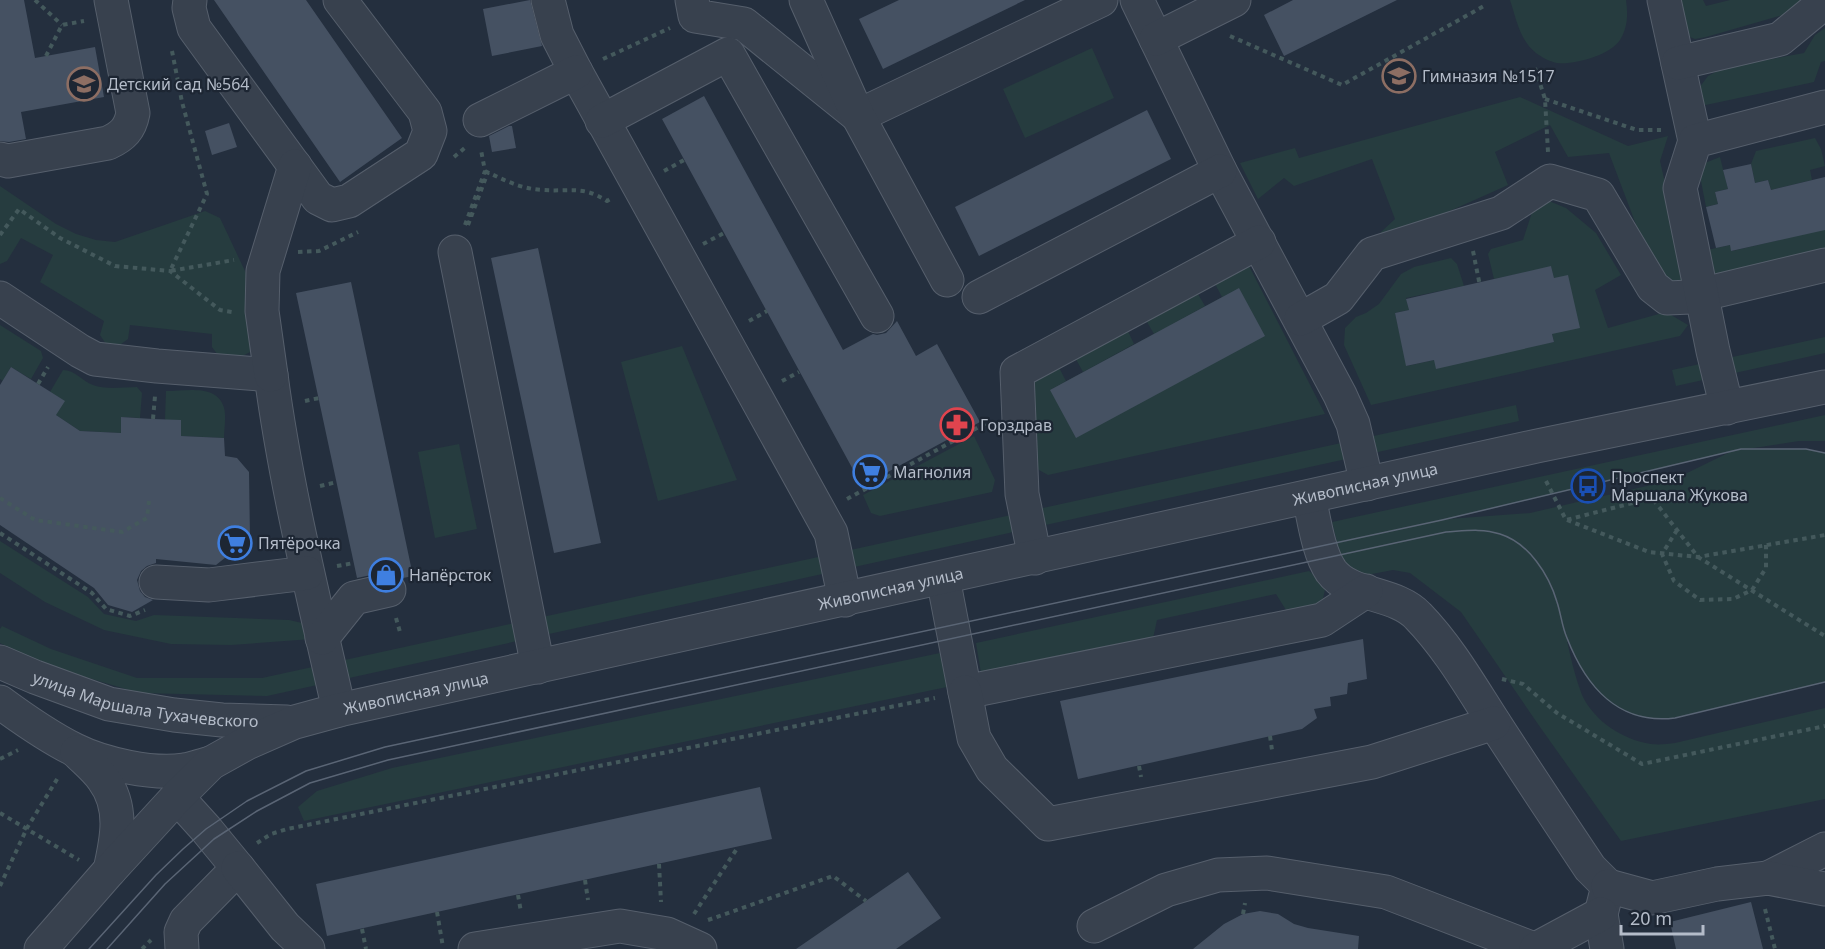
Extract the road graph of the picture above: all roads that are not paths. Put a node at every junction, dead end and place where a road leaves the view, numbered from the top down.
1 (190, 0) edge
2 (340, 0) edge
3 (548, 0) edge
4 (806, 0) edge
5 (1101, 0) edge
6 (1137, 0) edge
7 (1234, 0) edge
8 (1664, 0) edge
9 (1824, 1) edge
10 (113, 8) edge
11 (693, 8) edge
12 (1156, 39) junction
13 (1678, 63) junction
14 (576, 72) junction
15 (1825, 107) edge
16 (858, 116) junction
17 (602, 121) junction
18 (480, 134) road end
19 (1694, 135) junction
20 (0, 159) edge
21 (295, 166) junction
22 (1220, 171) junction
23 (1259, 242) junction
24 (456, 255) road end
25 (1825, 265) edge
26 (947, 280) dead end
27 (1703, 294) junction
28 (979, 297) dead end
29 (0, 298) edge
30 (877, 315) dead end
31 (1301, 319) junction
32 (271, 375) junction
33 (1825, 387) edge
34 (1727, 408) junction
35 (1367, 484) junction
36 (1309, 497) junction
37 (1035, 558) junction
38 (307, 573) junction
39 (943, 578) junction
40 (160, 582) road end
41 (1366, 591) junction
42 (845, 600) junction
43 (392, 602) road end
44 (322, 638) junction
45 (0, 662) edge
46 (538, 667) junction
47 (965, 692) junction
48 (0, 702) edge
49 (339, 710) junction
50 (174, 715) junction
51 (295, 722) junction
52 (1494, 723) junction
53 (70, 759) junction
54 (211, 763) junction
55 (177, 797) junction
56 (1825, 849) edge
57 (98, 861) junction
58 (238, 868) junction
59 (1763, 879) junction
60 (1825, 889) edge
61 (1605, 900) junction
62 (1094, 926) dead end
63 (662, 937) edge
64 (41, 949) edge
65 (182, 949) edge
66 (308, 949) edge
67 (475, 949) edge
68 (1535, 949) edge
69 (1607, 949) edge

1 - 21 street
2 - 21 street
3 - 14 street
4 - 16 street
5 - 16 street
6 - 12 street
7 - 12 street
8 - 13 street
9 - 13 street
10 - 20 street
11 - 16 street
12 - 22 street
13 - 19 street
14 - 17 street
14 - 18 street
15 - 19 street
16 - 26 street
17 - 30 street
17 - 42 street
19 - 27 street
21 - 32 street
22 - 23 street
22 - 28 street
23 - 31 street
23 - 37 street
24 - 46 street
25 - 27 street
27 - 31 street
27 - 34 street
29 - 32 street
31 - 35 street
32 - 38 street
33 - 34 street, Живописная улица
34 - 35 street, Живописная улица
35 - 36 street, Живописная улица
36 - 37 street, Живописная улица
36 - 41 street
37 - 39 street, Живописная улица
38 - 40 street
38 - 44 street
39 - 42 street, Живописная улица
39 - 47 street
41 - 47 street
41 - 52 street
42 - 46 street, Живописная улица
43 - 44 street
44 - 49 street
45 - 50 street, улица Маршала Тухачевского
46 - 49 street, Живописная улица
47 - 52 street
48 - 53 street
49 - 51 street, Живописная улица
50 - 51 street, улица Маршала Тухачевского
50 - 54 street
51 - 54 street, Живописная улица
52 - 61 street
53 - 54 street
53 - 57 street
54 - 55 street, Живописная улица
55 - 57 street, Живописная улица
55 - 58 street
56 - 59 street
57 - 64 street, Живописная улица
58 - 65 street
58 - 66 street
59 - 60 street
59 - 61 street
61 - 68 street
61 - 69 street
62 - 68 street
63 - 67 street

